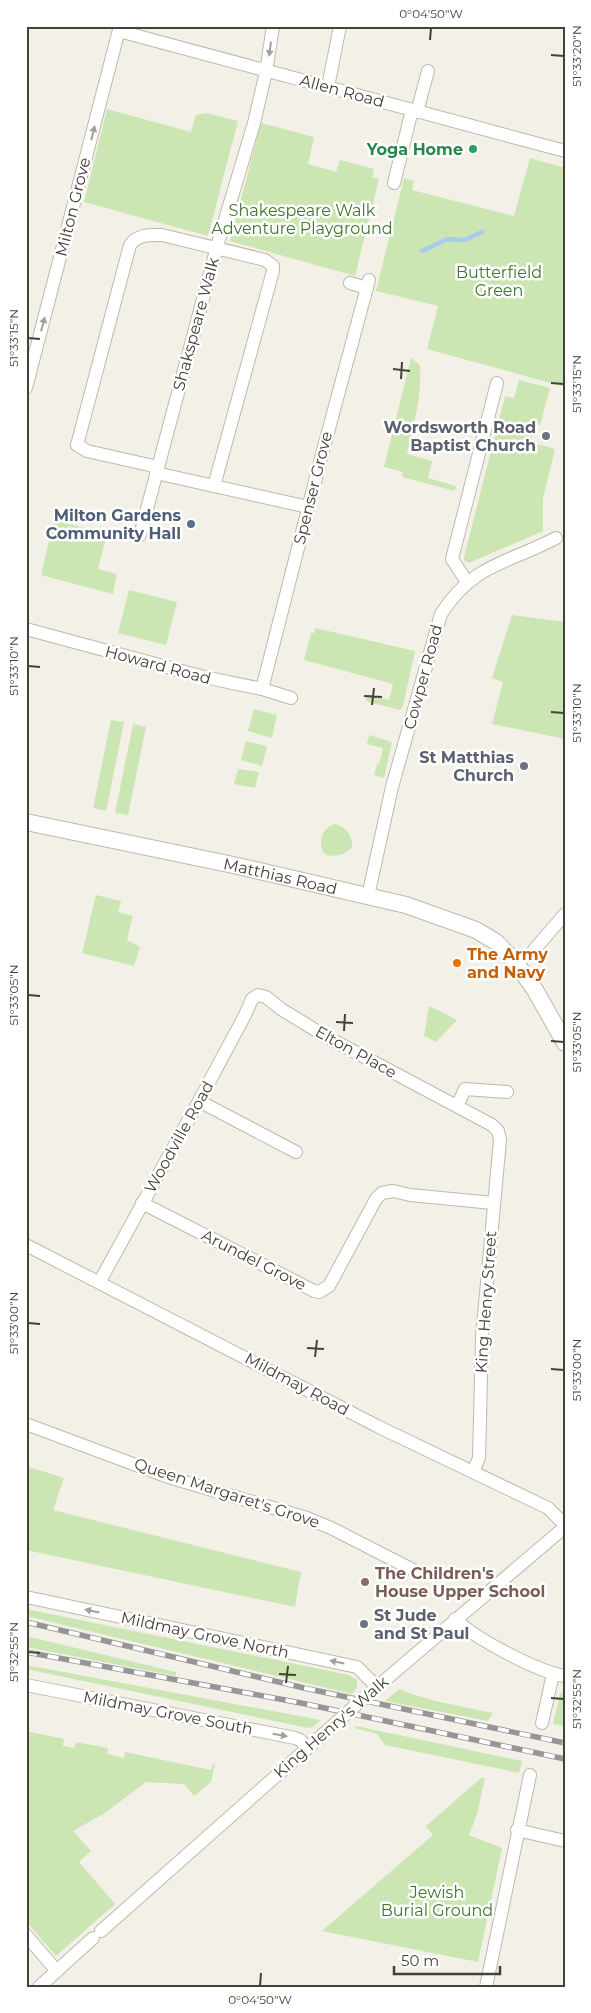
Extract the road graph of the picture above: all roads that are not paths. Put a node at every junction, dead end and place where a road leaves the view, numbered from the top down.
1 (273, 26) edge
2 (340, 26) edge
3 (119, 29) edge
4 (428, 71) dead end
5 (266, 72) junction
6 (328, 87) junction
7 (414, 111) junction
8 (565, 151) edge
9 (394, 183) dead end
10 (216, 249) junction
11 (350, 283) dead end
12 (497, 383) dead end
13 (26, 388) edge
14 (157, 470) junction
15 (214, 486) junction
16 (308, 507) junction
17 (140, 535) dead end
18 (556, 538) dead end
19 (467, 582) junction
20 (26, 629) edge
21 (262, 690) junction
22 (291, 698) dead end
23 (26, 822) edge
24 (368, 896) junction
25 (565, 914) edge
26 (534, 950) dead end
27 (258, 995) joint
28 (563, 1034) edge
29 (507, 1092) dead end
30 (199, 1101) junction
31 (457, 1106) junction
32 (498, 1131) joint
33 (296, 1152) dead end
34 (142, 1203) junction
35 (493, 1203) junction
36 (26, 1245) edge
37 (100, 1281) junction
38 (26, 1424) edge
39 (473, 1472) junction
40 (565, 1526) edge
41 (422, 1574) dead end
42 (26, 1597) edge
43 (455, 1619) junction
44 (559, 1675) edge
45 (26, 1684) edge
46 (376, 1687) junction
47 (542, 1723) dead end
48 (307, 1747) junction
49 (530, 1775) dead end
50 (517, 1830) junction
51 (565, 1841) edge
52 (26, 1935) edge
53 (56, 1970) junction
54 (39, 1987) edge
55 (486, 1987) edge

1 -> 5 street, Shakspeare Walk
2 - 6 street
3 - 5 street, Allen Road
13 -> 3 street, Milton Grove
4 - 7 street
5 - 6 street, Allen Road
5 - 10 street, Shakspeare Walk
6 - 7 street, Allen Road
7 - 8 street, Allen Road
7 - 9 street
10 - 14 street, Shakspeare Walk
10 - 14 street
10 - 15 street
11 - 16 street, Spenser Grove
12 - 19 street
14 - 15 street
14 - 17 street, Shakspeare Walk
15 - 16 street
16 - 21 street, Spenser Grove
18 - 19 street, Cowper Road
19 - 24 street, Cowper Road
20 - 21 street, Howard Road
21 - 22 street, Howard Road
23 - 24 street, Matthias Road
24 - 28 street, Matthias Road
25 - 26 street
27 - 30 street, Woodville Road
27 - 31 street, Elton Place
29 - 31 street
30 - 33 street
30 - 34 street, Woodville Road
31 - 32 street, Elton Place
32 - 35 street, King Henry Street
34 - 35 street, Arundel Grove
34 - 37 street, Woodville Road
35 - 39 street, King Henry Street
36 - 37 street, Mildmay Road
37 - 39 street, Mildmay Road
38 - 41 street, Queen Margaret's Grove
39 - 40 street, Mildmay Road
40 - 43 street, King Henry's Walk
46 -> 42 street, Mildmay Grove North
43 - 44 street
43 - 46 street, King Henry's Walk
44 - 47 street
45 -> 48 street, Mildmay Grove South
46 - 48 street, King Henry's Walk, bridge
48 - 53 street, King Henry's Walk
49 - 50 street
50 - 51 street
50 - 55 street
52 - 53 street
53 - 54 street, King Henry's Walk

